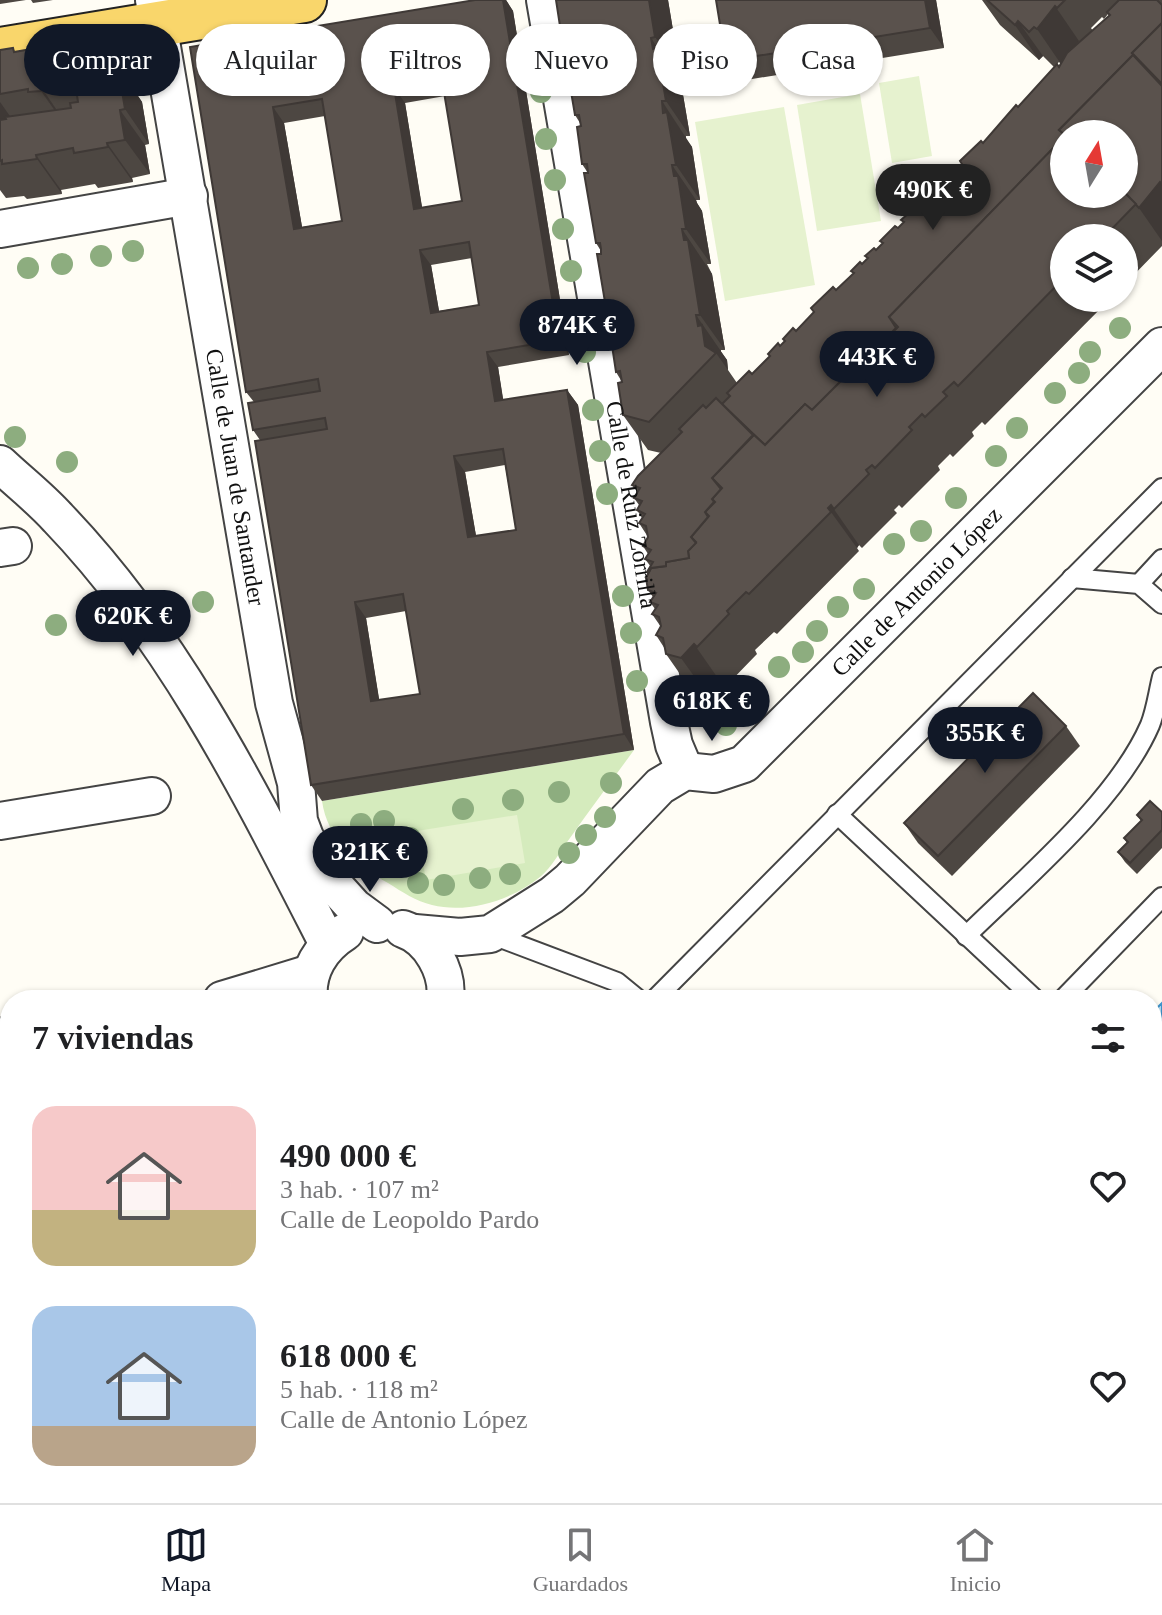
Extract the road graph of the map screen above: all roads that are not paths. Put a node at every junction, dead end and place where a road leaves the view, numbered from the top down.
1 (304, 0) edge
2 (545, 0) edge
3 (156, 12) edge
4 (0, 50) edge
5 (189, 196) junction
6 (0, 229) edge
7 (1162, 346) edge
8 (0, 464) edge
9 (663, 483) edge
10 (1162, 488) edge
11 (631, 500) junction
12 (1162, 559) edge
13 (1072, 578) junction
14 (1139, 584) junction
15 (1162, 604) edge
16 (1162, 677) edge
17 (1156, 729) edge
18 (685, 771) junction
19 (152, 796) dead end
20 (837, 814) junction
21 (0, 821) edge
22 (1162, 897) edge
23 (377, 924) junction
24 (415, 933) junction
25 (490, 934) junction
26 (966, 936) junction
27 (316, 972) edge
28 (256, 990) edge
29 (444, 990) edge
30 (627, 990) edge
31 (664, 990) edge
32 (1025, 990) edge
33 (1072, 990) edge

1 - 3 main road
2 - 11 street, Calle de Ruiz Zorrilla
3 - 4 main road
3 - 5 street, Calle de Juan de Santander
5 - 6 street
5 - 23 street, Calle de Juan de Santander
7 - 18 street, Calle de Antonio López
8 - 27 street
9 - 11 street
10 - 13 lane
11 - 18 street, Calle de Ruiz Zorrilla
12 - 14 lane
13 - 14 lane
13 - 20 lane
14 - 15 lane
16 - 17 lane
17 - 26 lane
18 - 25 street
19 - 21 street
20 - 26 lane
20 - 31 lane
22 - 33 lane
23 - 24 street
23 - 27 street
24 - 25 street
24 - 29 street
25 - 30 lane
26 - 32 lane
27 - 28 street

